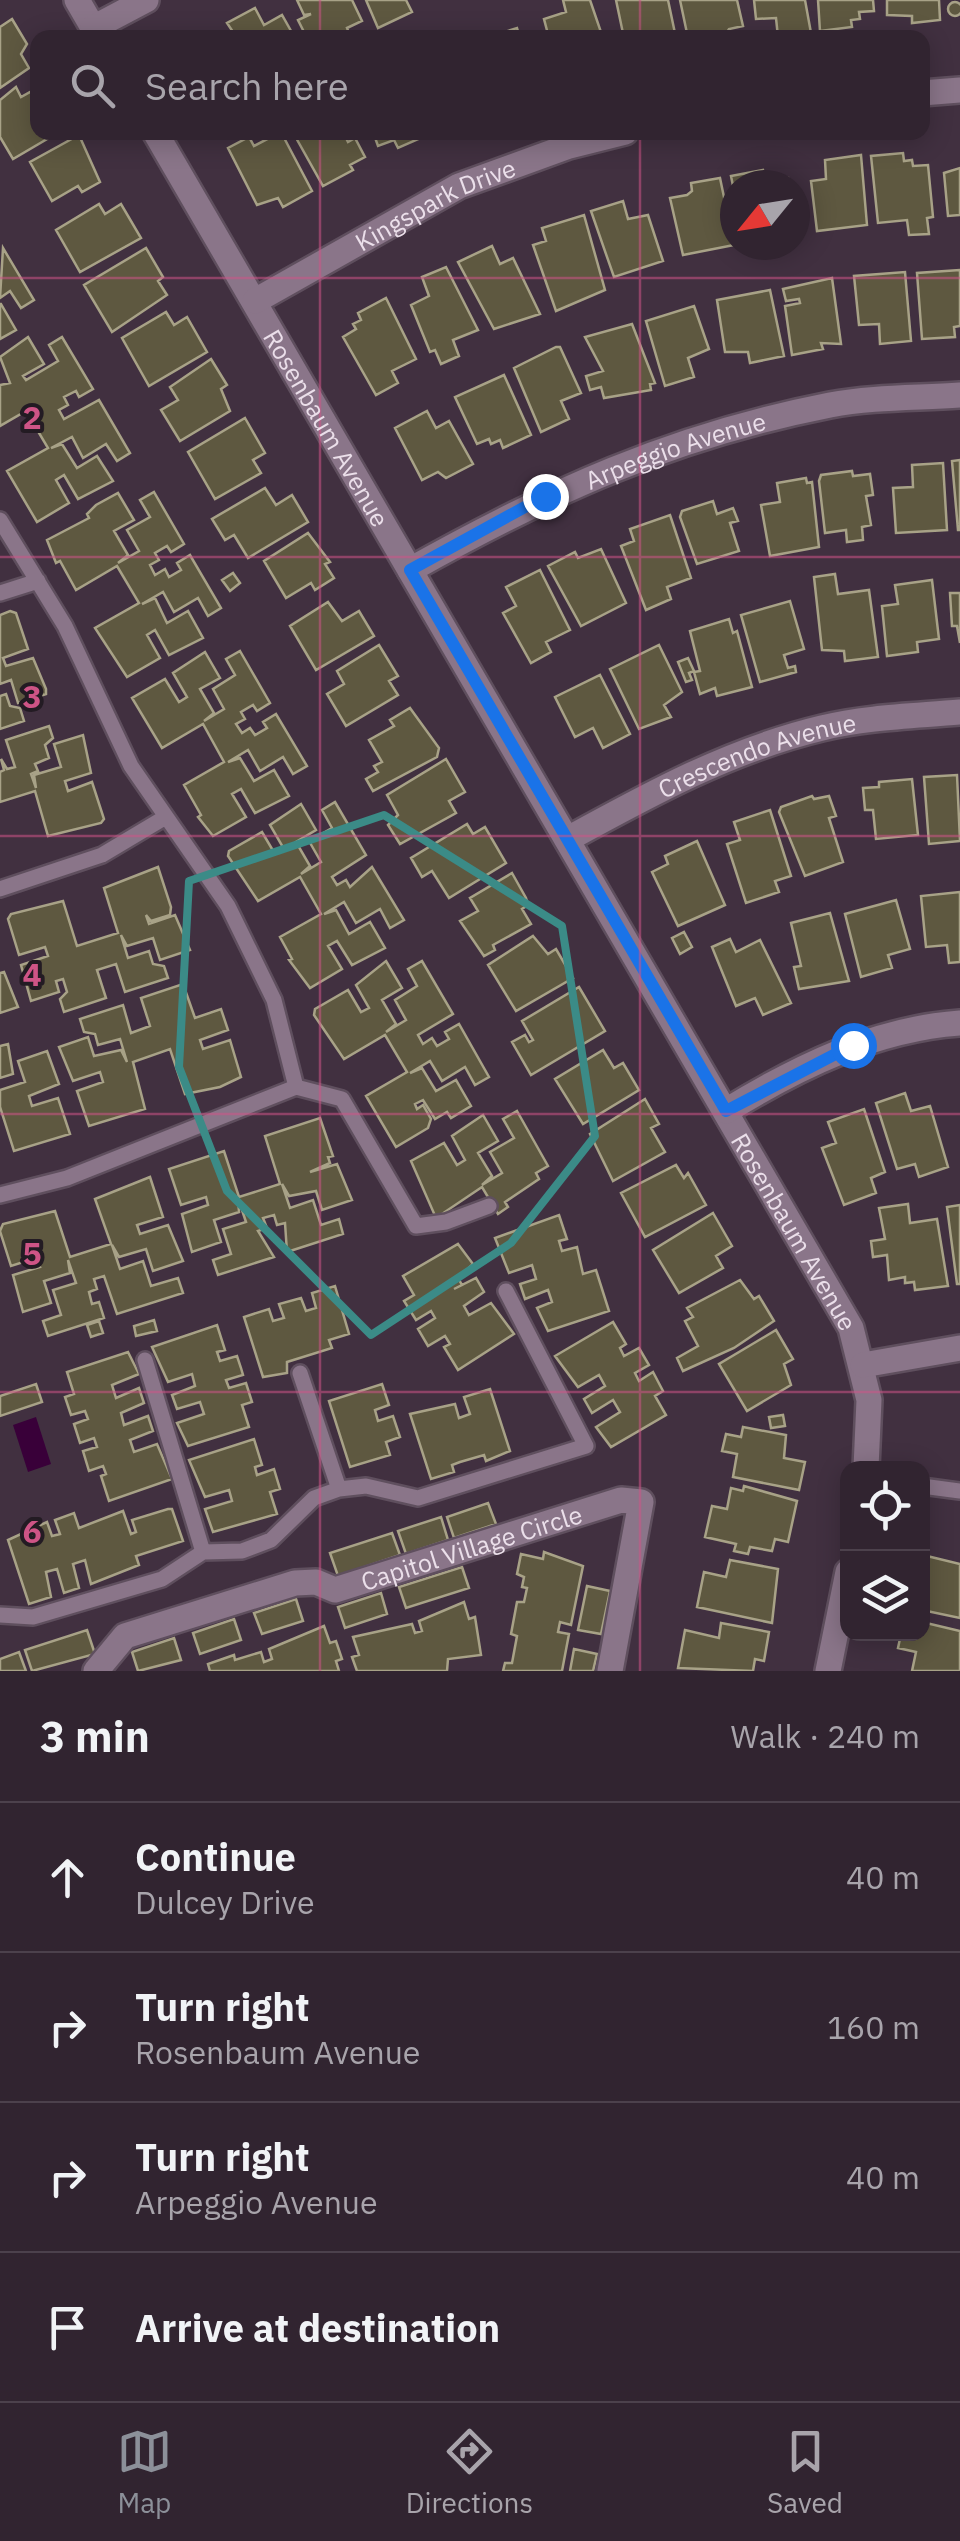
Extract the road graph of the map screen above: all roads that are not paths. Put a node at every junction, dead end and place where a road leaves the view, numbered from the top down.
1 (76, 0) edge
2 (146, 0) edge
3 (94, 30) edge
4 (101, 30) edge
5 (960, 90) edge
6 (930, 93) edge
7 (160, 140) edge
8 (593, 140) edge
9 (255, 301) junction
10 (960, 395) edge
11 (0, 520) edge
12 (410, 570) junction
13 (38, 581) junction
14 (0, 593) edge
15 (960, 712) edge
16 (164, 818) junction
17 (568, 839) junction
18 (0, 888) edge
19 (960, 1023) edge
20 (296, 1087) junction
21 (726, 1111) junction
22 (0, 1194) edge
23 (489, 1206) dead end
24 (506, 1291) dead end
25 (960, 1348) edge
26 (146, 1360) dead end
27 (863, 1365) junction
28 (300, 1374) dead end
29 (866, 1461) edge
30 (930, 1487) edge
31 (339, 1489) junction
32 (960, 1492) edge
33 (203, 1552) junction
34 (840, 1612) edge
35 (0, 1615) edge
36 (96, 1671) edge
37 (610, 1671) edge
38 (828, 1671) edge

1 - 3 street
2 - 4 street
5 - 6 street
7 - 9 street, Rosenbaum Avenue
8 - 9 street, Kingspark Drive
9 - 12 street, Rosenbaum Avenue
10 - 12 street, Arpeggio Avenue
11 - 13 lane
12 - 17 street, Rosenbaum Avenue
13 - 14 lane
13 - 16 lane
15 - 17 street, Crescendo Avenue
16 - 18 lane
16 - 20 lane
17 - 21 street, Rosenbaum Avenue
19 - 21 street
20 - 22 lane
20 - 23 lane
21 - 27 street, Rosenbaum Avenue
24 - 31 lane
25 - 27 street
26 - 33 lane
27 - 29 street, Rosenbaum Avenue
28 - 31 lane
30 - 32 lane
31 - 33 lane
33 - 35 lane
34 - 38 street
36 - 37 street, Capitol Village Circle

